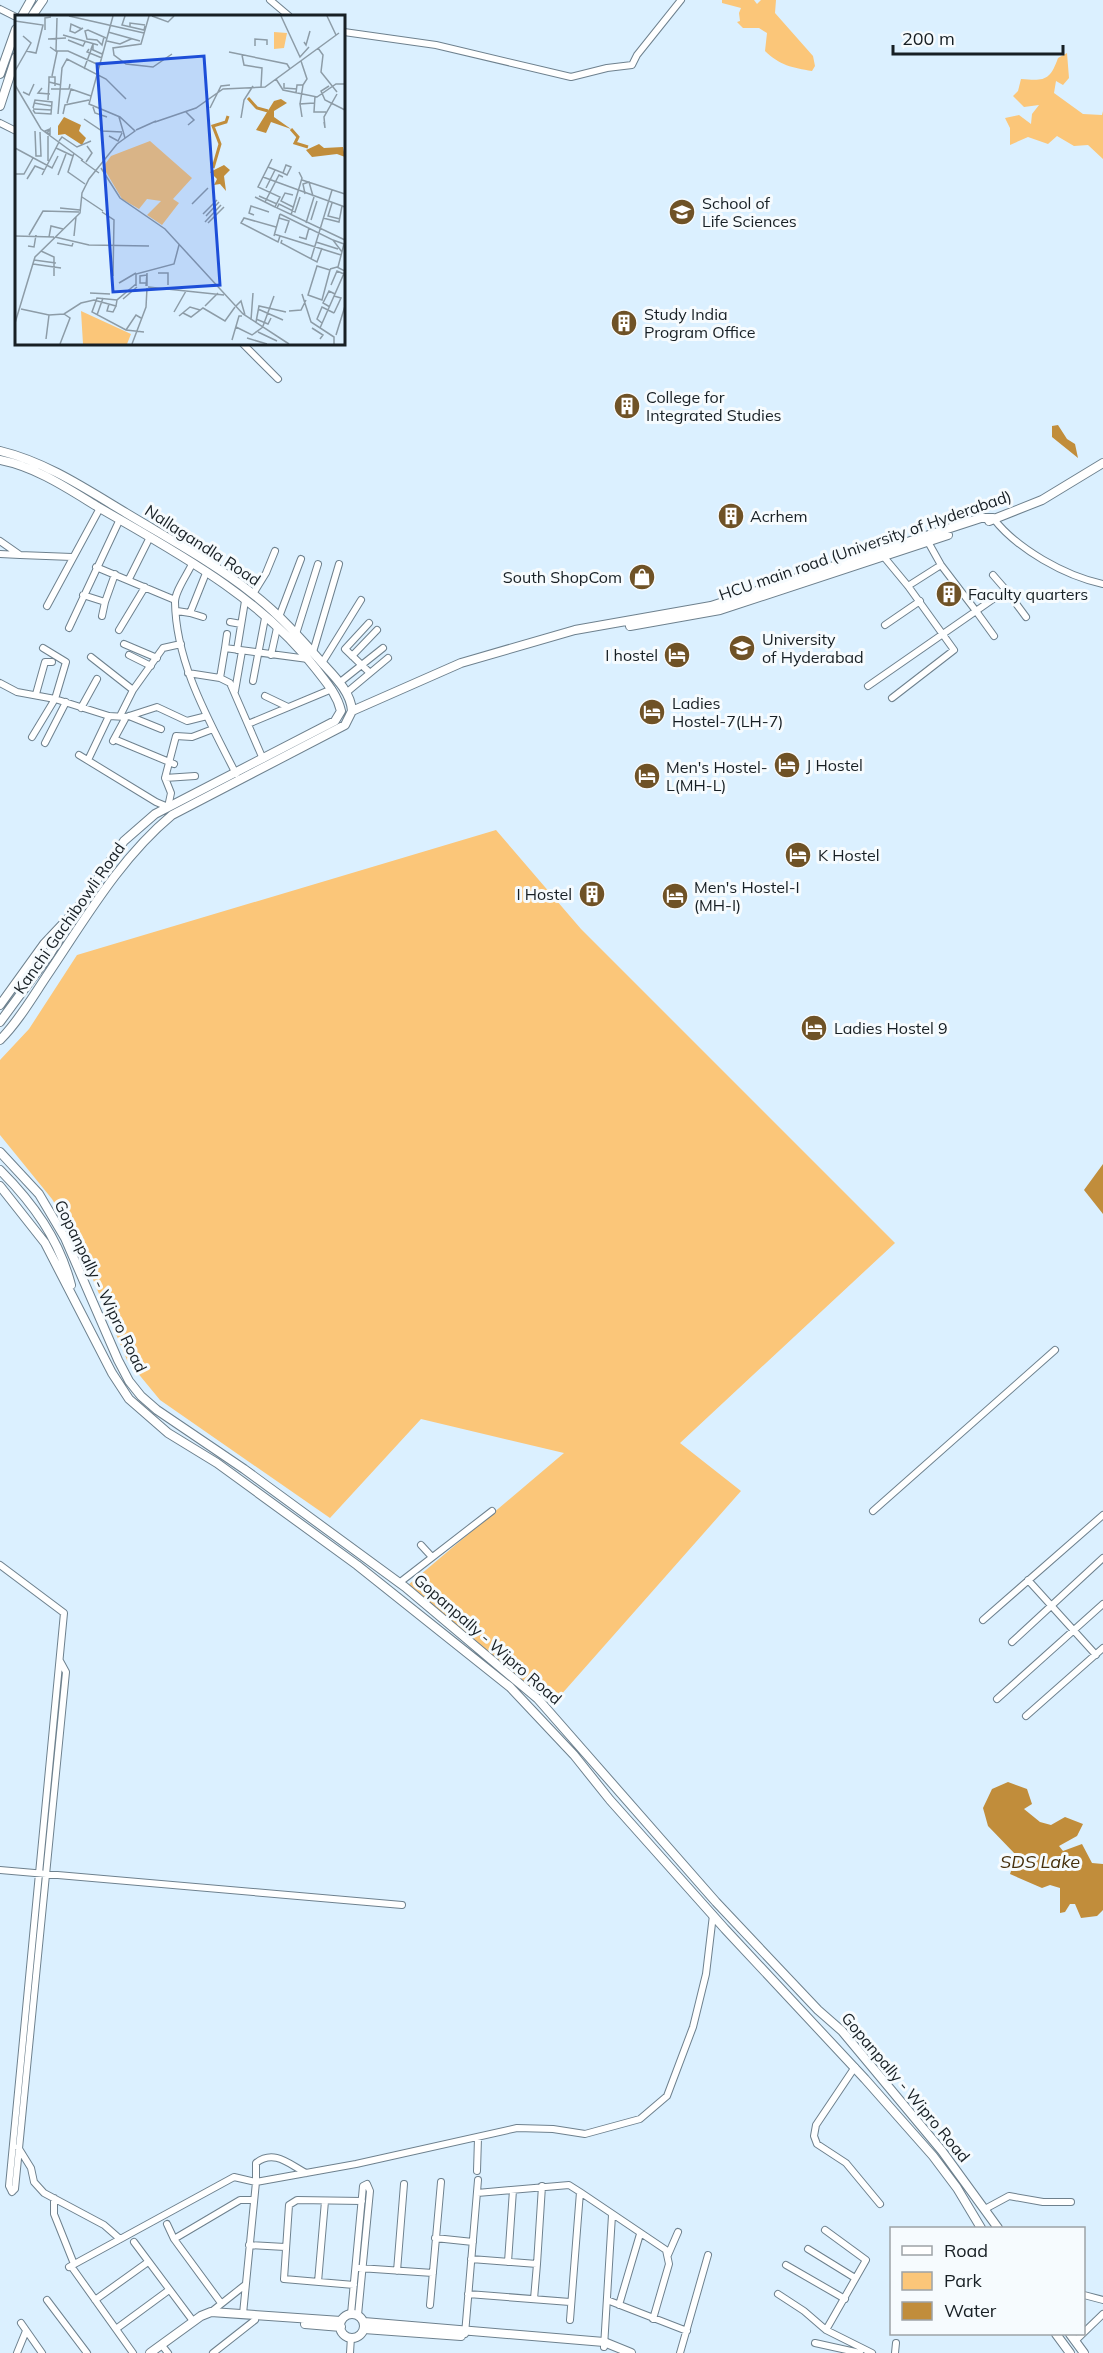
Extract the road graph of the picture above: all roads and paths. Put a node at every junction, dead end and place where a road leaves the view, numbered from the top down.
1 (31, 0) edge
2 (43, 0) edge
3 (270, 0) edge
4 (681, 0) edge
5 (0, 9) edge
6 (23, 15) edge
7 (34, 15) edge
8 (288, 15) edge
9 (15, 16) edge
10 (15, 32) edge
11 (345, 32) edge
12 (15, 60) edge
13 (0, 74) edge
14 (0, 106) edge
15 (0, 123) edge
16 (15, 130) edge
17 (244, 345) edge
18 (278, 379) dead end
19 (0, 451) edge
20 (13, 458) junction
21 (0, 460) edge
22 (1103, 463) edge
23 (100, 508) junction
24 (993, 518) junction
25 (120, 519) junction
26 (150, 537) junction
27 (926, 539) junction
28 (0, 541) edge
29 (275, 551) dead end
30 (0, 554) edge
31 (20, 555) junction
32 (72, 557) junction
33 (884, 557) junction
34 (301, 559) dead end
35 (192, 564) junction
36 (318, 564) dead end
37 (339, 564) dead end
38 (941, 565) junction
39 (96, 567) junction
40 (206, 573) junction
41 (115, 574) junction
42 (993, 575) dead end
43 (129, 579) junction
44 (1103, 584) edge
45 (908, 586) junction
46 (145, 587) junction
47 (1006, 590) junction
48 (252, 594) junction
49 (83, 595) junction
50 (175, 600) junction
51 (361, 600) dead end
52 (920, 601) junction
53 (105, 602) junction
54 (245, 602) junction
55 (47, 606) dead end
56 (177, 611) junction
57 (976, 611) junction
58 (190, 613) junction
59 (102, 616) dead end
60 (203, 617) dead end
61 (279, 617) junction
62 (1026, 617) dead end
63 (265, 618) junction
64 (230, 622) dead end
65 (369, 623) dead end
66 (241, 624) junction
67 (885, 625) dead end
68 (69, 628) dead end
69 (277, 628) junction
70 (119, 630) dead end
71 (377, 630) dead end
72 (227, 634) dead end
73 (296, 634) junction
74 (944, 634) junction
75 (994, 636) dead end
76 (555, 637) junction
77 (124, 644) dead end
78 (181, 644) junction
79 (43, 648) dead end
80 (225, 648) junction
81 (383, 648) dead end
82 (240, 650) junction
83 (258, 653) junction
84 (271, 655) junction
85 (129, 656) dead end
86 (311, 656) junction
87 (352, 656) junction
88 (91, 657) dead end
89 (157, 658) junction
90 (388, 658) dead end
91 (52, 662) dead end
92 (322, 663) junction
93 (362, 664) junction
94 (151, 666) junction
95 (188, 673) junction
96 (370, 673) junction
97 (220, 678) junction
98 (97, 679) dead end
99 (253, 681) dead end
100 (0, 683) edge
101 (336, 686) junction
102 (868, 686) dead end
103 (133, 690) junction
104 (235, 693) junction
105 (346, 693) junction
106 (36, 694) junction
107 (264, 696) dead end
108 (892, 698) dead end
109 (55, 699) junction
110 (66, 702) junction
111 (288, 707) junction
112 (81, 708) junction
113 (352, 711) junction
114 (341, 713) joint
115 (109, 716) junction
116 (207, 716) junction
117 (125, 717) junction
118 (248, 724) junction
119 (161, 729) dead end
120 (213, 729) junction
121 (32, 736) dead end
122 (45, 743) dead end
123 (79, 755) dead end
124 (263, 759) junction
125 (88, 760) junction
126 (171, 763) junction
127 (195, 776) dead end
128 (237, 777) junction
129 (165, 778) junction
130 (168, 807) junction
131 (76, 910) junction
132 (0, 1005) edge
133 (0, 1022) edge
134 (0, 1040) edge
135 (0, 1152) edge
136 (0, 1170) edge
137 (0, 1186) edge
138 (73, 1292) junction
139 (1055, 1350) dead end
140 (208, 1445) junction
141 (201, 1455) junction
142 (492, 1511) dead end
143 (873, 1511) dead end
144 (1103, 1515) edge
145 (421, 1545) dead end
146 (432, 1557) junction
147 (1103, 1558) edge
148 (0, 1565) edge
149 (1028, 1581) junction
150 (399, 1583) junction
151 (1103, 1604) edge
152 (1052, 1606) junction
153 (983, 1620) dead end
154 (1074, 1630) junction
155 (1012, 1642) dead end
156 (1103, 1648) edge
157 (1096, 1655) junction
158 (526, 1689) junction
159 (517, 1697) junction
160 (997, 1699) dead end
161 (1026, 1716) dead end
162 (0, 1870) edge
163 (43, 1874) junction
164 (402, 1905) dead end
165 (713, 1915) junction
166 (855, 2067) junction
167 (872, 2068) junction
168 (865, 2079) junction
169 (478, 2138) junction
170 (18, 2147) junction
171 (477, 2171) dead end
172 (306, 2174) junction
173 (478, 2180) dead end
174 (256, 2182) junction
175 (441, 2182) dead end
176 (404, 2184) dead end
177 (542, 2186) junction
178 (513, 2190) junction
179 (580, 2192) junction
180 (477, 2193) junction
181 (54, 2198) junction
182 (253, 2200) junction
183 (325, 2201) junction
184 (362, 2201) junction
185 (1071, 2202) dead end
186 (880, 2204) dead end
187 (985, 2209) junction
188 (612, 2215) junction
189 (167, 2224) dead end
190 (980, 2227) edge
191 (997, 2227) edge
192 (825, 2230) dead end
193 (678, 2232) dead end
194 (640, 2234) junction
195 (435, 2238) junction
196 (120, 2239) junction
197 (174, 2239) junction
198 (134, 2242) dead end
199 (473, 2242) junction
200 (249, 2245) junction
201 (285, 2247) junction
202 (808, 2249) dead end
203 (668, 2255) junction
204 (708, 2255) dead end
205 (471, 2259) junction
206 (148, 2262) junction
207 (508, 2262) junction
208 (537, 2264) junction
209 (786, 2265) dead end
210 (71, 2266) junction
211 (359, 2268) junction
212 (397, 2271) junction
213 (432, 2273) junction
214 (855, 2278) junction
215 (318, 2282) junction
216 (245, 2285) junction
217 (354, 2285) junction
218 (169, 2290) junction
219 (468, 2294) junction
220 (778, 2295) dead end
221 (1085, 2296) edge
222 (534, 2299) junction
223 (845, 2299) junction
224 (47, 2300) dead end
225 (95, 2300) junction
226 (607, 2300) junction
227 (1103, 2300) edge
228 (570, 2302) junction
229 (221, 2303) junction
230 (430, 2305) dead end
231 (619, 2305) junction
232 (243, 2313) junction
233 (1103, 2314) edge
234 (211, 2315) junction
235 (653, 2319) junction
236 (255, 2320) junction
237 (359, 2320) junction
238 (570, 2320) dead end
239 (193, 2321) junction
240 (21, 2323) dead end
241 (341, 2324) junction
242 (1085, 2327) edge
243 (116, 2329) junction
244 (826, 2330) junction
245 (26, 2331) junction
246 (687, 2331) junction
247 (465, 2333) junction
248 (1072, 2336) edge
249 (351, 2337) junction
250 (1058, 2337) edge
251 (816, 2343) dead end
252 (896, 2343) dead end
253 (604, 2345) junction
254 (163, 2351) edge
255 (17, 2353) edge
256 (42, 2353) edge
257 (87, 2353) edge
258 (133, 2353) edge
259 (150, 2353) edge
260 (213, 2353) edge
261 (350, 2353) edge
262 (619, 2353) edge
263 (631, 2353) edge
264 (680, 2353) edge
265 (860, 2353) edge
266 (872, 2353) edge
267 (895, 2353) edge
268 (1070, 2353) edge
269 (1084, 2353) edge

1 - 6 main road
2 - 7 main road
3 - 8 street
4 - 11 street
5 - 9 street
10 - 13 main road
12 - 14 main road
15 - 16 street
17 - 18 street
19 - 20 main road, Nallagandla Road
20 - 21 main road, Nallagandla Road
20 - 23 main road, Nallagandla Road
20 - 48 main road, Nallagandla Road
22 - 24 main road, HCU main road (University of Hyderabad)
23 - 25 main road, Nallagandla Road
23 - 32 street
24 - 27 main road, HCU main road (University of Hyderabad)
24 - 44 street
25 - 26 main road, Nallagandla Road
25 - 39 street
26 - 35 main road, Nallagandla Road
26 - 43 street
27 - 33 main road, HCU main road (University of Hyderabad)
27 - 38 street
27 - 76 main road
28 - 31 street
29 - 48 street
30 - 31 street
31 - 32 street
32 - 55 street
33 - 45 street
33 - 76 main road, HCU main road (University of Hyderabad)
34 - 61 street
35 - 40 main road, Nallagandla Road
35 - 50 street
36 - 73 street
37 - 86 street
38 - 45 street
38 - 57 street
39 - 41 street
39 - 49 street
40 - 54 main road, Nallagandla Road
40 - 58 street
41 - 43 street
41 - 53 street
42 - 47 street
43 - 46 street
45 - 52 street
46 - 50 street
46 - 70 street
47 - 57 street
47 - 62 street
48 - 61 main road, Nallagandla Road
49 - 53 street
49 - 68 street
50 - 56 street
51 - 92 street
52 - 67 street
52 - 74 street
53 - 59 street
54 - 63 main road, Nallagandla Road
54 - 66 street
56 - 58 street
56 - 78 street
57 - 74 street
57 - 75 street
58 - 60 street
61 - 73 main road, Nallagandla Road
63 - 69 main road, Nallagandla Road
63 - 83 street
64 - 66 street
65 - 87 street
66 - 82 street
69 - 84 street
69 - 86 main road, Nallagandla Road
71 - 87 street
72 - 80 street
73 - 86 main road, Nallagandla Road
74 - 102 street
74 - 108 street
76 - 113 main road
77 - 89 street
78 - 89 street
78 - 95 street
79 - 109 street
80 - 82 street
80 - 97 street
81 - 93 street
82 - 83 street
82 - 104 street
83 - 84 street
83 - 99 street
84 - 86 street
85 - 94 street
86 - 92 main road, Nallagandla Road
86 - 101 main road, Nallagandla Road
87 - 93 street
88 - 103 street
89 - 94 street
90 - 96 street
91 - 106 street
92 - 101 main road, Nallagandla Road
93 - 96 street
93 - 101 street
94 - 103 street
95 - 97 street
95 - 116 street
96 - 105 street
97 - 104 street
98 - 112 street
100 - 106 street
101 - 105 main road, Nallagandla Road
101 - 111 street
101 - 114 main road, Nallagandla Road
103 - 117 street
104 - 118 street
105 - 113 main road, Nallagandla Road
106 - 109 street
107 - 111 street
109 - 110 street
109 - 121 street
110 - 112 street
110 - 122 street
111 - 118 street
112 - 115 street
113 - 128 main road, Kanchi Gachibowli Road
114 - 124 main road, Kanchi Gachibowli Road
115 - 117 street
115 - 125 street
116 - 117 street
116 - 120 street
117 - 119 street
117 - 126 street
118 - 124 street
120 - 126 street
120 - 128 street
123 - 125 street
124 - 128 main road, Kanchi Gachibowli Road
125 - 130 street
126 - 129 street
127 - 129 street
128 - 130 main road, Kanchi Gachibowli Road
128 - 134 main road, Kanchi Gachibowli Road
129 - 130 street
130 - 131 main road, Kanchi Gachibowli Road
131 - 132 main road, Kanchi Gachibowli Road
131 - 133 main road
135 - 140 main road, Gopanpally - Wipro Road
136 - 138 main road, Gopanpally - Wipro Road
137 - 138 main road, Gopanpally - Wipro Road
138 - 141 main road, Gopanpally - Wipro Road
139 - 143 street
140 - 141 main road
140 - 150 main road, Gopanpally - Wipro Road
141 - 159 main road, Gopanpally - Wipro Road
142 - 146 street
144 - 149 street
145 - 146 street
146 - 150 street
147 - 152 street
148 - 163 street
149 - 152 street
149 - 153 street
150 - 158 main road, Gopanpally - Wipro Road
151 - 154 street
152 - 154 street
152 - 155 street
154 - 157 street
154 - 160 street
156 - 157 street
157 - 161 street
158 - 159 main road
158 - 167 main road, Gopanpally - Wipro Road
159 - 165 main road, Gopanpally - Wipro Road
162 - 163 street
163 - 164 street
163 - 170 street
163 - 170 street
165 - 166 main road, Gopanpally - Wipro Road
165 - 169 street
166 - 168 main road, Gopanpally - Wipro Road
166 - 186 street
167 - 168 main road
167 - 187 main road, Gopanpally - Wipro Road
168 - 190 main road, Gopanpally - Wipro Road
169 - 171 street
169 - 172 street
170 - 181 street
172 - 174 street
172 - 174 street
173 - 180 street
174 - 182 street
174 - 196 street
175 - 195 street
176 - 212 street
177 - 178 street
177 - 179 street
177 - 208 street
178 - 180 street
178 - 207 street
179 - 188 street
179 - 228 street
180 - 199 street
181 - 196 street
181 - 210 street
182 - 197 street
182 - 200 street
183 - 184 street
183 - 201 street
183 - 215 street
184 - 211 street
184 - 211 street
185 - 187 street
187 - 191 main road, Gopanpally - Wipro Road
188 - 194 street
188 - 226 street
189 - 197 street
192 - 214 street
193 - 203 street
194 - 203 street
194 - 231 street
195 - 199 street
195 - 213 street
196 - 210 street
197 - 229 street
198 - 206 street
199 - 205 street
200 - 201 street
200 - 216 street
201 - 215 street
202 - 214 street
203 - 235 street
204 - 246 street
205 - 207 street
205 - 219 street
206 - 218 street
206 - 225 street
207 - 208 street
208 - 222 street
209 - 223 street
210 - 225 street
211 - 212 street
211 - 217 street
211 - 237 street
212 - 213 street
213 - 230 street
214 - 223 street
215 - 217 street
216 - 229 street
216 - 232 street
217 - 237 street
218 - 239 street
218 - 243 street
219 - 222 street
219 - 247 street
220 - 244 street
221 - 227 street
222 - 228 street
223 - 244 street
224 - 257 street
225 - 243 street
226 - 231 street
226 - 253 street
228 - 238 street
229 - 234 street
231 - 235 street
232 - 234 main road
232 - 241 main road
233 - 242 street
234 - 236 main road
234 - 239 main road
234 - 254 main road
235 - 246 street
236 - 241 main road
236 - 260 street
237 - 241 main road
237 - 247 main road
237 - 249 main road
239 - 259 main road
240 - 245 street
241 - 249 main road
243 - 258 street
244 - 266 street
245 - 255 street
245 - 256 street
246 - 264 street
247 - 253 main road
248 - 250 main road
248 - 269 main road
249 - 261 street
250 - 268 main road
251 - 265 street
252 - 267 street
253 - 262 main road
253 - 263 main road

